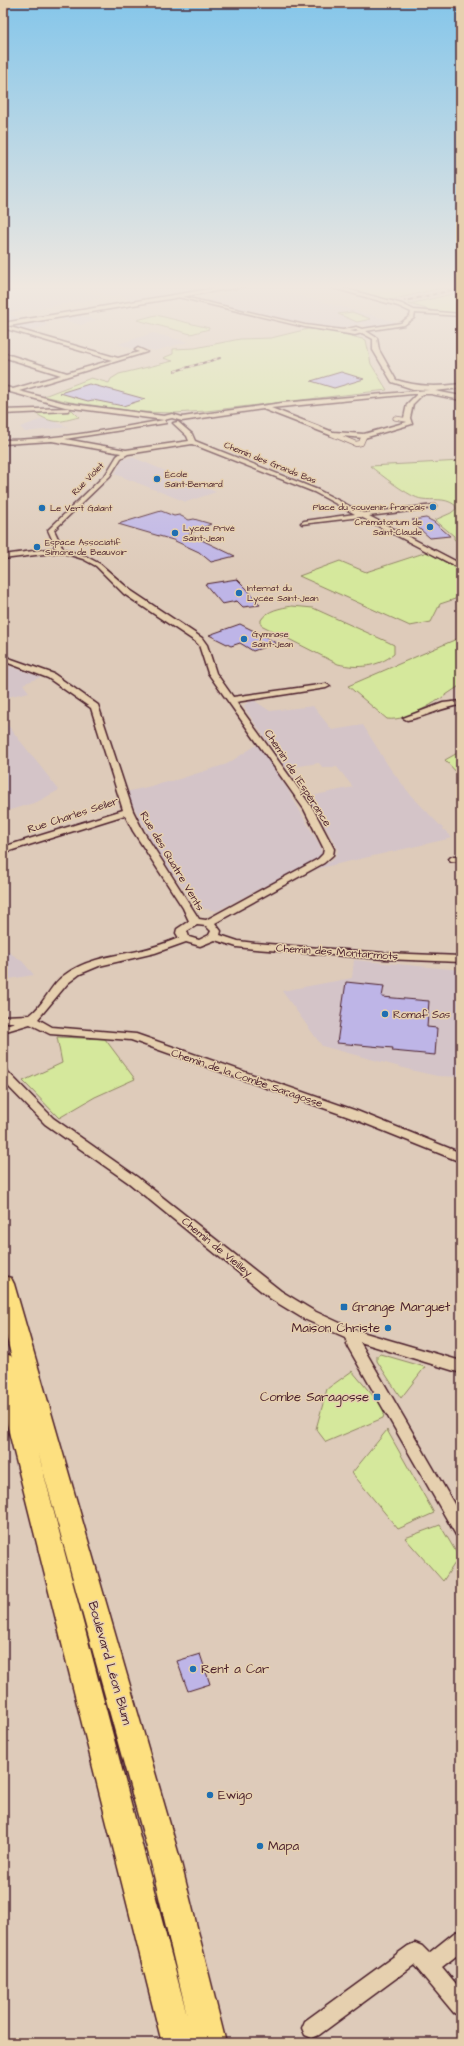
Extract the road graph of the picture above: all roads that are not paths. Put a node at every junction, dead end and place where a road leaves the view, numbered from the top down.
1 (45, 381) edge
2 (397, 381) edge
3 (461, 386) edge
4 (3, 388) edge
5 (412, 389) junction
6 (431, 390) junction
7 (13, 391) junction
8 (421, 393) junction
9 (461, 398) edge
10 (77, 406) junction
11 (263, 407) junction
12 (3, 412) edge
13 (182, 418) junction
14 (395, 418) dead end
15 (163, 420) junction
16 (407, 420) junction
17 (176, 423) junction
18 (332, 434) junction
19 (364, 436) junction
20 (53, 439) junction
21 (192, 442) junction
22 (3, 443) edge
23 (126, 452) junction
24 (433, 506) dead end
25 (364, 515) junction
26 (304, 523) dead end
27 (60, 550) junction
28 (3, 557) edge
29 (461, 567) edge
30 (3, 658) edge
31 (326, 686) dead end
32 (231, 700) junction
33 (461, 703) edge
34 (407, 718) dead end
35 (128, 810) junction
36 (3, 850) edge
37 (195, 922) junction
38 (208, 923) junction
39 (214, 937) junction
40 (184, 939) junction
41 (461, 959) edge
42 (3, 1019) edge
43 (29, 1019) junction
44 (3, 1029) edge
45 (3, 1074) edge
46 (461, 1158) edge
47 (3, 1284) edge
48 (351, 1334) junction
49 (3, 1362) edge
50 (461, 1367) edge
51 (461, 1530) edge
52 (461, 1940) edge
53 (429, 1966) junction
54 (461, 2006) edge
55 (312, 2028) dead end
56 (178, 2043) edge
57 (210, 2043) edge

1 - 7 street
2 - 5 street
3 - 6 street
4 - 7 street
5 - 6 street
5 - 8 street
5 - 11 street
6 - 8 street
6 - 9 street
7 - 10 street
8 - 16 street
10 - 12 street
10 - 15 street
11 - 13 street
11 - 18 street
13 - 15 street
13 - 17 street
14 - 16 street
15 - 17 street
15 - 20 street
16 - 19 street
17 - 21 street
18 - 19 street
18 - 19 street
20 - 22 street
20 - 23 street
21 - 23 street
21 - 25 street, Chemin des Grands Bas
23 - 27 street, Rue Violet
24 - 25 street
25 - 26 street
25 - 29 street, Chemin des Grands Bas
27 - 28 street
27 - 32 street, Chemin de l'Espérance
30 - 35 street, Rue des Quatre Vents
31 - 32 street
32 - 38 street, Chemin de l'Espérance
33 - 34 street
35 - 36 street, Rue Charles Seiler
35 - 37 street, Rue des Quatre Vents
37 - 38 street
37 - 40 street
38 - 39 street
39 - 40 street
39 - 41 street, Chemin des Montarmots
40 - 43 street
42 - 43 street
43 - 44 street
43 - 46 street, Chemin de la Combe Saragosse
45 - 48 street, Chemin de Vieilley
47 - 57 main road, Boulevard Léon Blum
48 - 50 street, Chemin de Vieilley
48 - 51 street
49 - 56 main road
52 - 53 street
53 - 54 street
53 - 55 street

